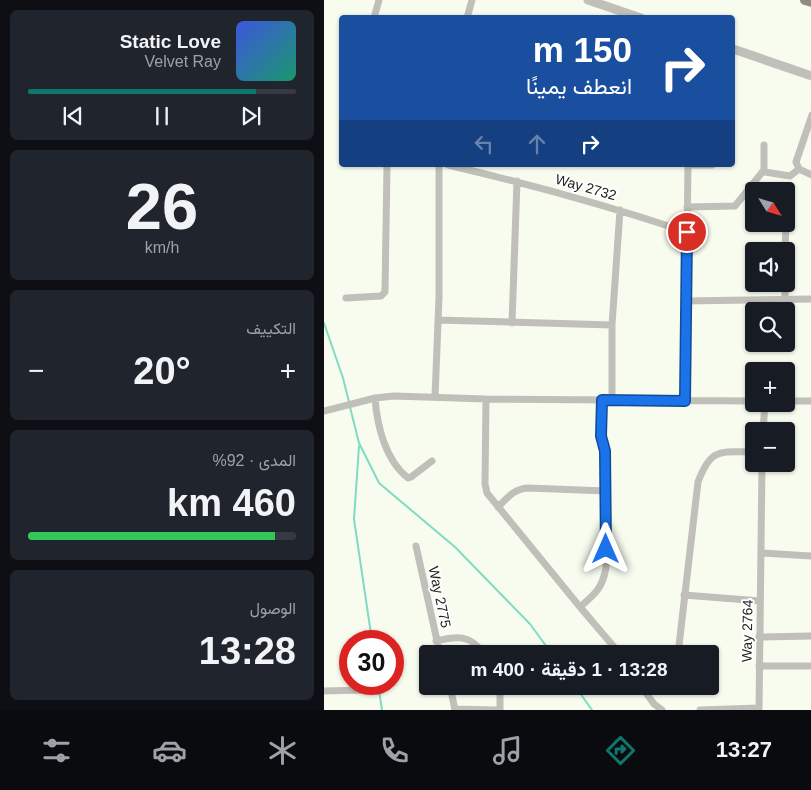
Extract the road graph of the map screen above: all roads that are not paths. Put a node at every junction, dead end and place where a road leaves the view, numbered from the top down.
1 (379, 0) edge
2 (472, 0) edge
3 (588, 0) edge
4 (375, 15) edge
5 (468, 15) edge
6 (632, 15) edge
7 (735, 50) edge
8 (811, 76) edge
9 (811, 115) edge
10 (764, 145) dead end
11 (386, 167) edge
12 (439, 167) edge
13 (457, 167) edge
14 (688, 167) edge
15 (799, 169) junction
16 (764, 170) junction
17 (811, 175) edge
18 (517, 181) junction
19 (687, 207) junction
20 (620, 210) junction
21 (687, 232) junction
22 (785, 292) edge
23 (346, 298) dead end
24 (785, 299) junction
25 (811, 299) edge
26 (685, 301) junction
27 (438, 320) junction
28 (512, 323) junction
29 (612, 325) junction
30 (435, 397) junction
31 (375, 398) junction
32 (486, 399) junction
33 (602, 400) junction
34 (612, 400) junction
35 (685, 401) junction
36 (745, 401) edge
37 (795, 401) edge
38 (811, 401) edge
39 (324, 411) edge
40 (745, 452) edge
41 (432, 461) dead end
42 (762, 472) edge
43 (606, 492) junction
44 (498, 507) junction
45 (416, 546) dead end
46 (761, 553) junction
47 (811, 556) edge
48 (684, 595) junction
49 (760, 601) junction
50 (580, 607) junction
51 (811, 636) edge
52 (759, 637) junction
53 (436, 641) junction
54 (437, 645) edge
55 (475, 645) edge
56 (612, 645) edge
57 (679, 645) edge
58 (759, 666) junction
59 (811, 666) edge
60 (339, 691) edge
61 (324, 692) edge
62 (452, 695) edge
63 (500, 695) edge
64 (649, 695) edge
65 (759, 709) edge
66 (455, 710) edge
67 (499, 710) edge
68 (662, 710) edge
69 (700, 710) edge

1 - 4 street
2 - 5 street
3 - 6 street
7 - 8 street
9 - 15 street
10 - 16 street
11 - 23 street
12 - 27 street
13 - 18 street, Way 2732
14 - 19 street
15 - 16 street
15 - 17 street
16 - 19 street
18 - 20 street, Way 2732
18 - 28 street
19 - 21 street
20 - 21 street, Way 2732
20 - 29 street
21 - 26 street
22 - 24 street
24 - 25 street
24 - 26 street
26 - 35 street
27 - 28 street
27 - 30 street
28 - 29 street
29 - 34 street
30 - 31 street
30 - 32 street
31 - 39 street
31 - 41 street
32 - 33 street
32 - 44 street
33 - 34 street
33 - 43 street
34 - 35 street
35 - 36 street
37 - 38 street
40 - 48 street
42 - 46 street, Way 2764
43 - 44 street
43 - 50 street
44 - 50 street
45 - 53 street, Way 2775
46 - 47 street
46 - 49 street, Way 2764
48 - 49 street
48 - 57 street
49 - 52 street, Way 2764
50 - 56 street
51 - 52 street
52 - 58 street, Way 2764
53 - 54 street, Way 2775
53 - 55 street
58 - 59 street
58 - 65 street, Way 2764
60 - 61 street
62 - 66 street
63 - 67 street
64 - 68 street
65 - 69 street
66 - 67 street

